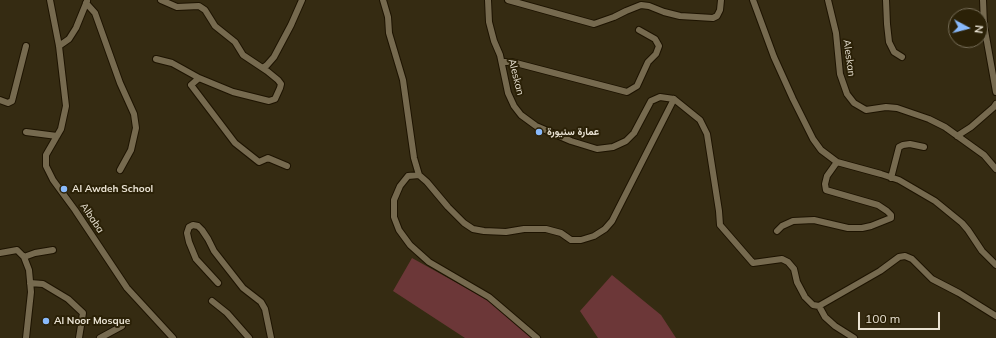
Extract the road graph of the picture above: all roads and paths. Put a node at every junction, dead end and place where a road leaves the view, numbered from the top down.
1 (50, 0) edge
2 (161, 0) edge
3 (302, 0) edge
4 (383, 0) edge
5 (488, 0) edge
6 (508, 0) edge
7 (721, 0) edge
8 (753, 0) edge
9 (828, 0) edge
10 (886, 0) edge
11 (984, 0) edge
12 (87, 2) edge
13 (639, 30) dead end
14 (26, 46) dead end
15 (59, 46) junction
16 (902, 57) dead end
17 (156, 59) dead end
18 (502, 62) junction
19 (263, 68) junction
20 (199, 78) junction
21 (996, 92) edge
22 (674, 99) junction
23 (0, 100) edge
24 (996, 104) edge
25 (26, 132) dead end
26 (57, 136) junction
27 (957, 136) junction
28 (924, 147) dead end
29 (837, 162) junction
30 (287, 166) dead end
31 (996, 169) edge
32 (120, 170) dead end
33 (419, 175) junction
34 (892, 178) junction
35 (777, 231) dead end
36 (53, 250) dead end
37 (0, 253) edge
38 (24, 257) junction
39 (996, 265) edge
40 (30, 283) junction
41 (218, 283) dead end
42 (212, 301) dead end
43 (819, 306) junction
44 (996, 316) edge
45 (122, 326) dead end
46 (26, 338) edge
47 (79, 338) edge
48 (100, 338) edge
49 (173, 338) edge
50 (250, 338) edge
51 (271, 338) edge
52 (537, 338) edge
53 (854, 338) edge

1 - 15 street, Albaba
2 - 19 street
3 - 19 street
4 - 33 street
5 - 18 street, Aleskan
6 - 7 street
8 - 29 street
9 - 27 street, Aleskan
10 - 16 street
11 - 21 street
12 - 15 street
12 - 32 street
13 - 18 street
14 - 23 street
15 - 26 street, Albaba
17 - 20 street
18 - 22 street, Aleskan
19 - 20 street
20 - 30 street
22 - 33 street
22 - 43 street
24 - 27 street
25 - 26 street
26 - 49 street, Albaba
27 - 31 street
28 - 34 street
29 - 34 street
29 - 35 street
33 - 52 street
34 - 39 street
36 - 38 street
37 - 38 street
38 - 40 street
40 - 46 street
40 - 47 street
41 - 51 street
42 - 50 street
43 - 44 street
43 - 53 street
45 - 48 street

